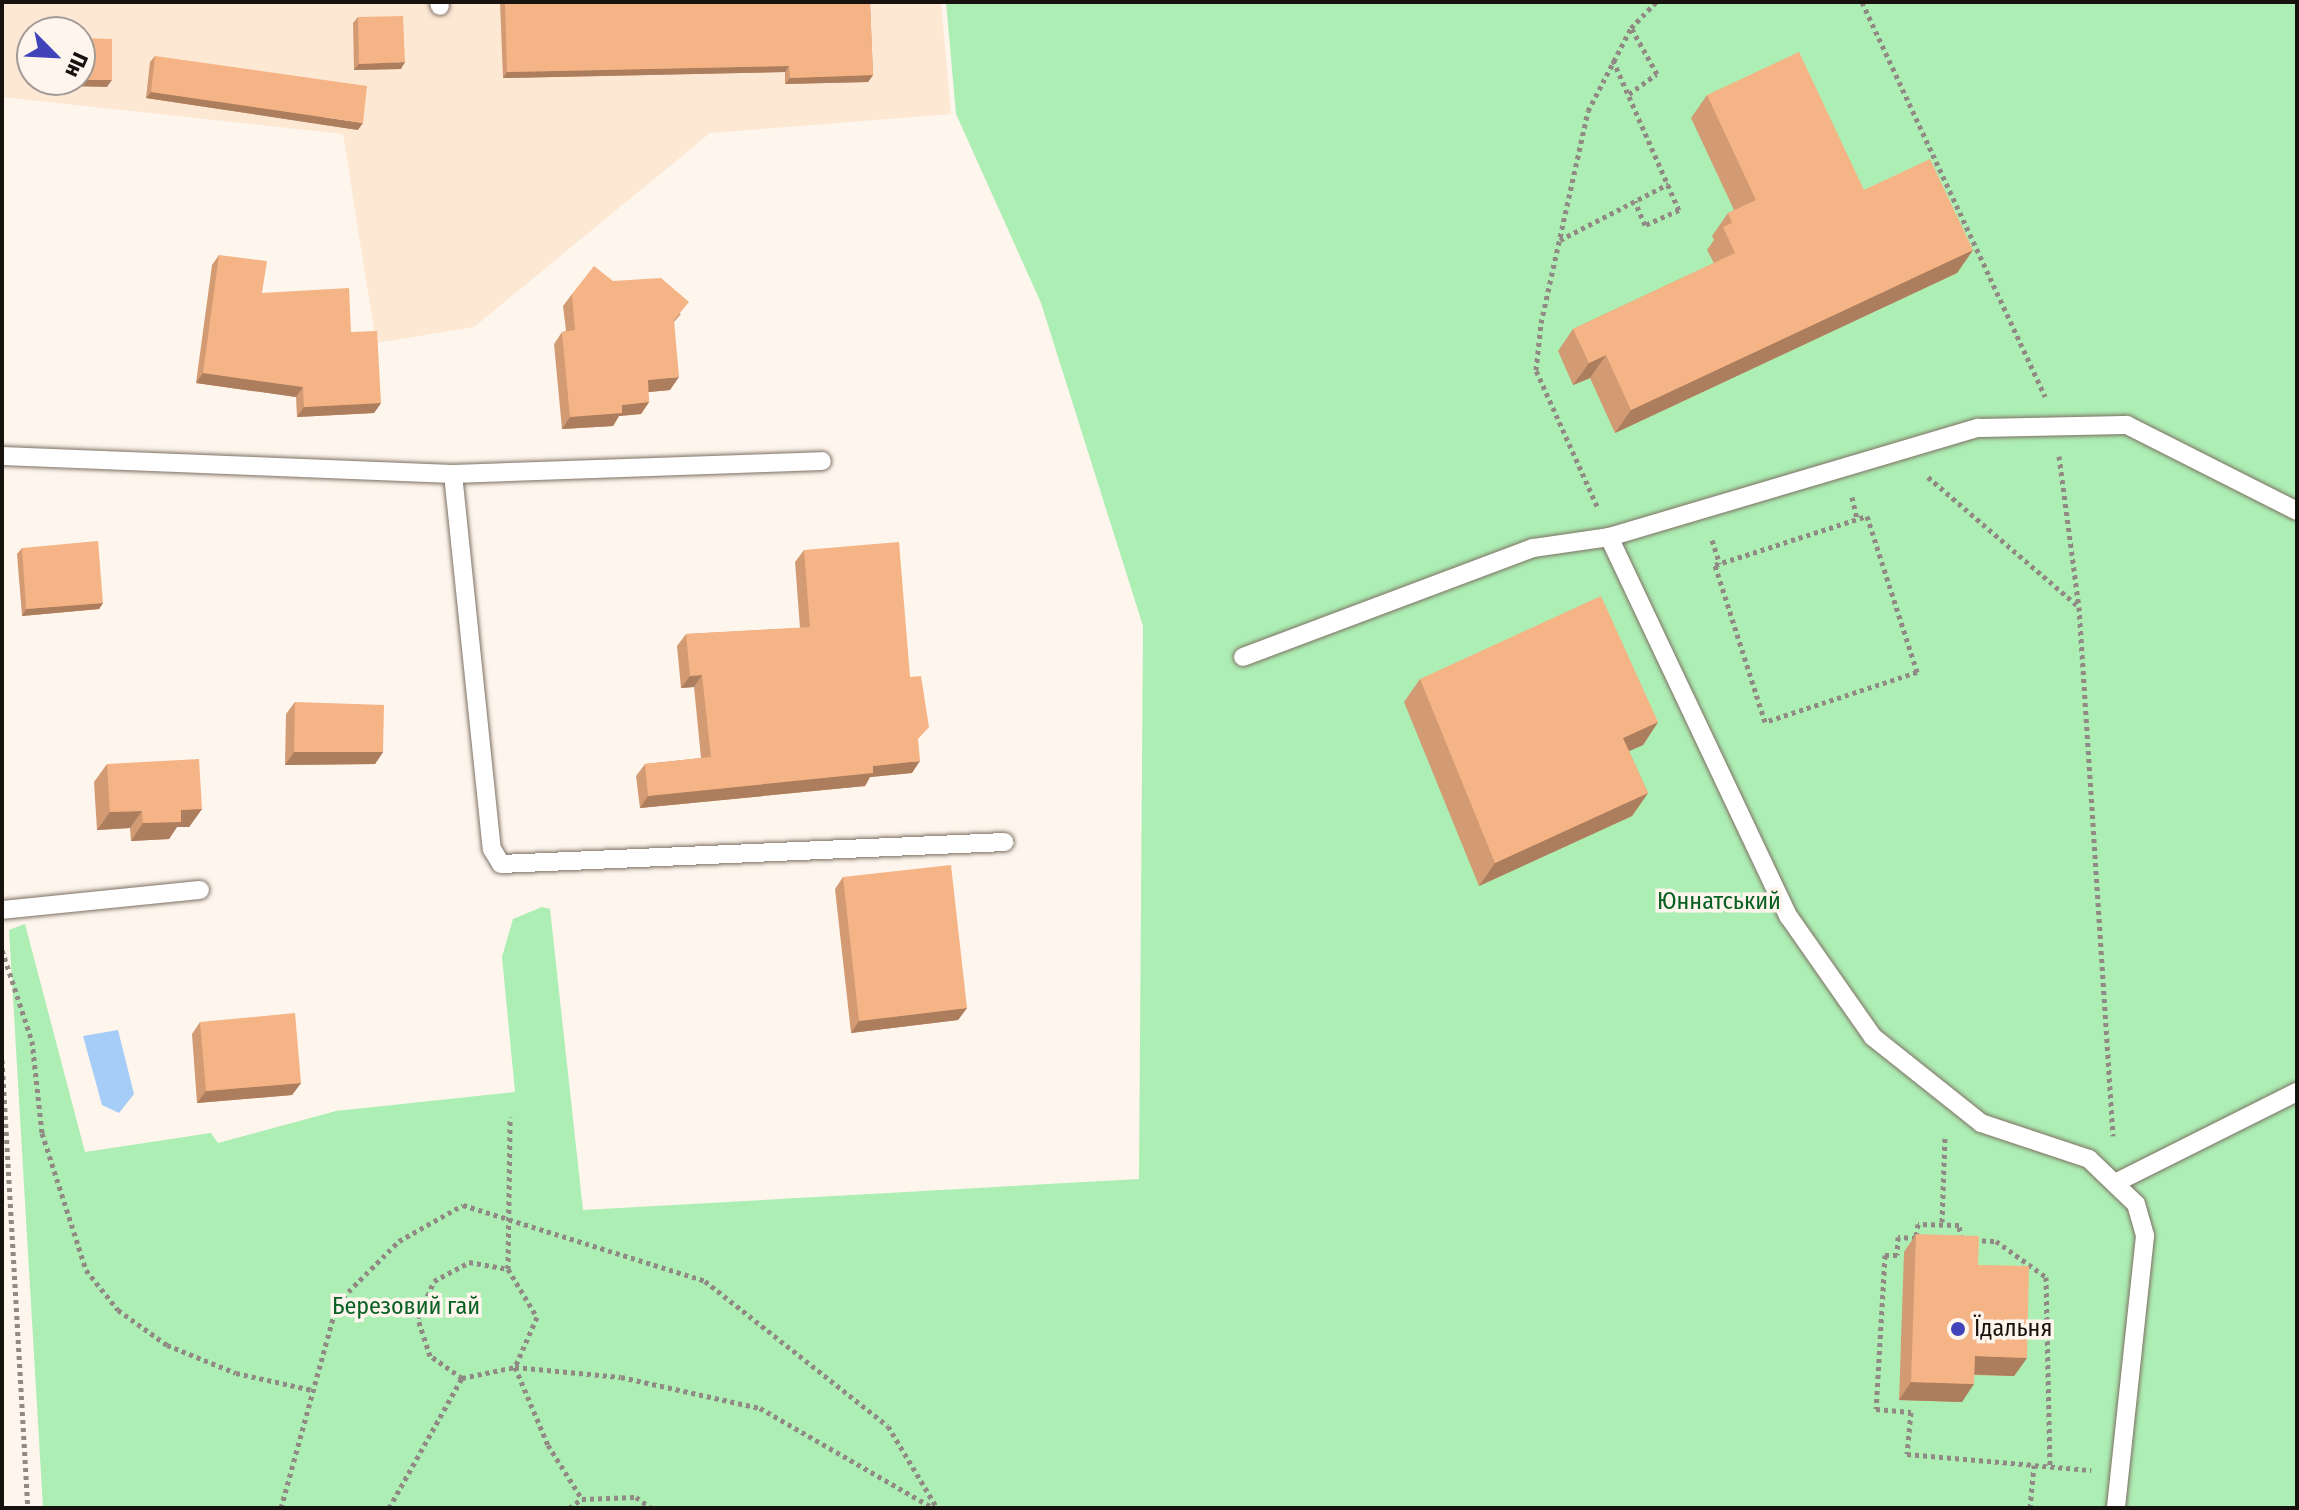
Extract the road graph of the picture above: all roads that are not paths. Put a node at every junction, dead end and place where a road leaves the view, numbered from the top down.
1 (2, 456) edge
2 (822, 461) dead end
3 (453, 474) junction
4 (2297, 511) edge
5 (1609, 537) junction
6 (1243, 657) dead end
7 (1005, 842) dead end
8 (200, 890) dead end
9 (2, 910) edge
10 (2297, 1092) edge
11 (2119, 1181) junction
12 (2116, 1508) edge

1 - 3 lane
2 - 3 lane
3 - 7 lane
4 - 5 lane
5 - 6 lane
5 - 11 lane
8 - 9 lane
10 - 11 lane
11 - 12 lane

